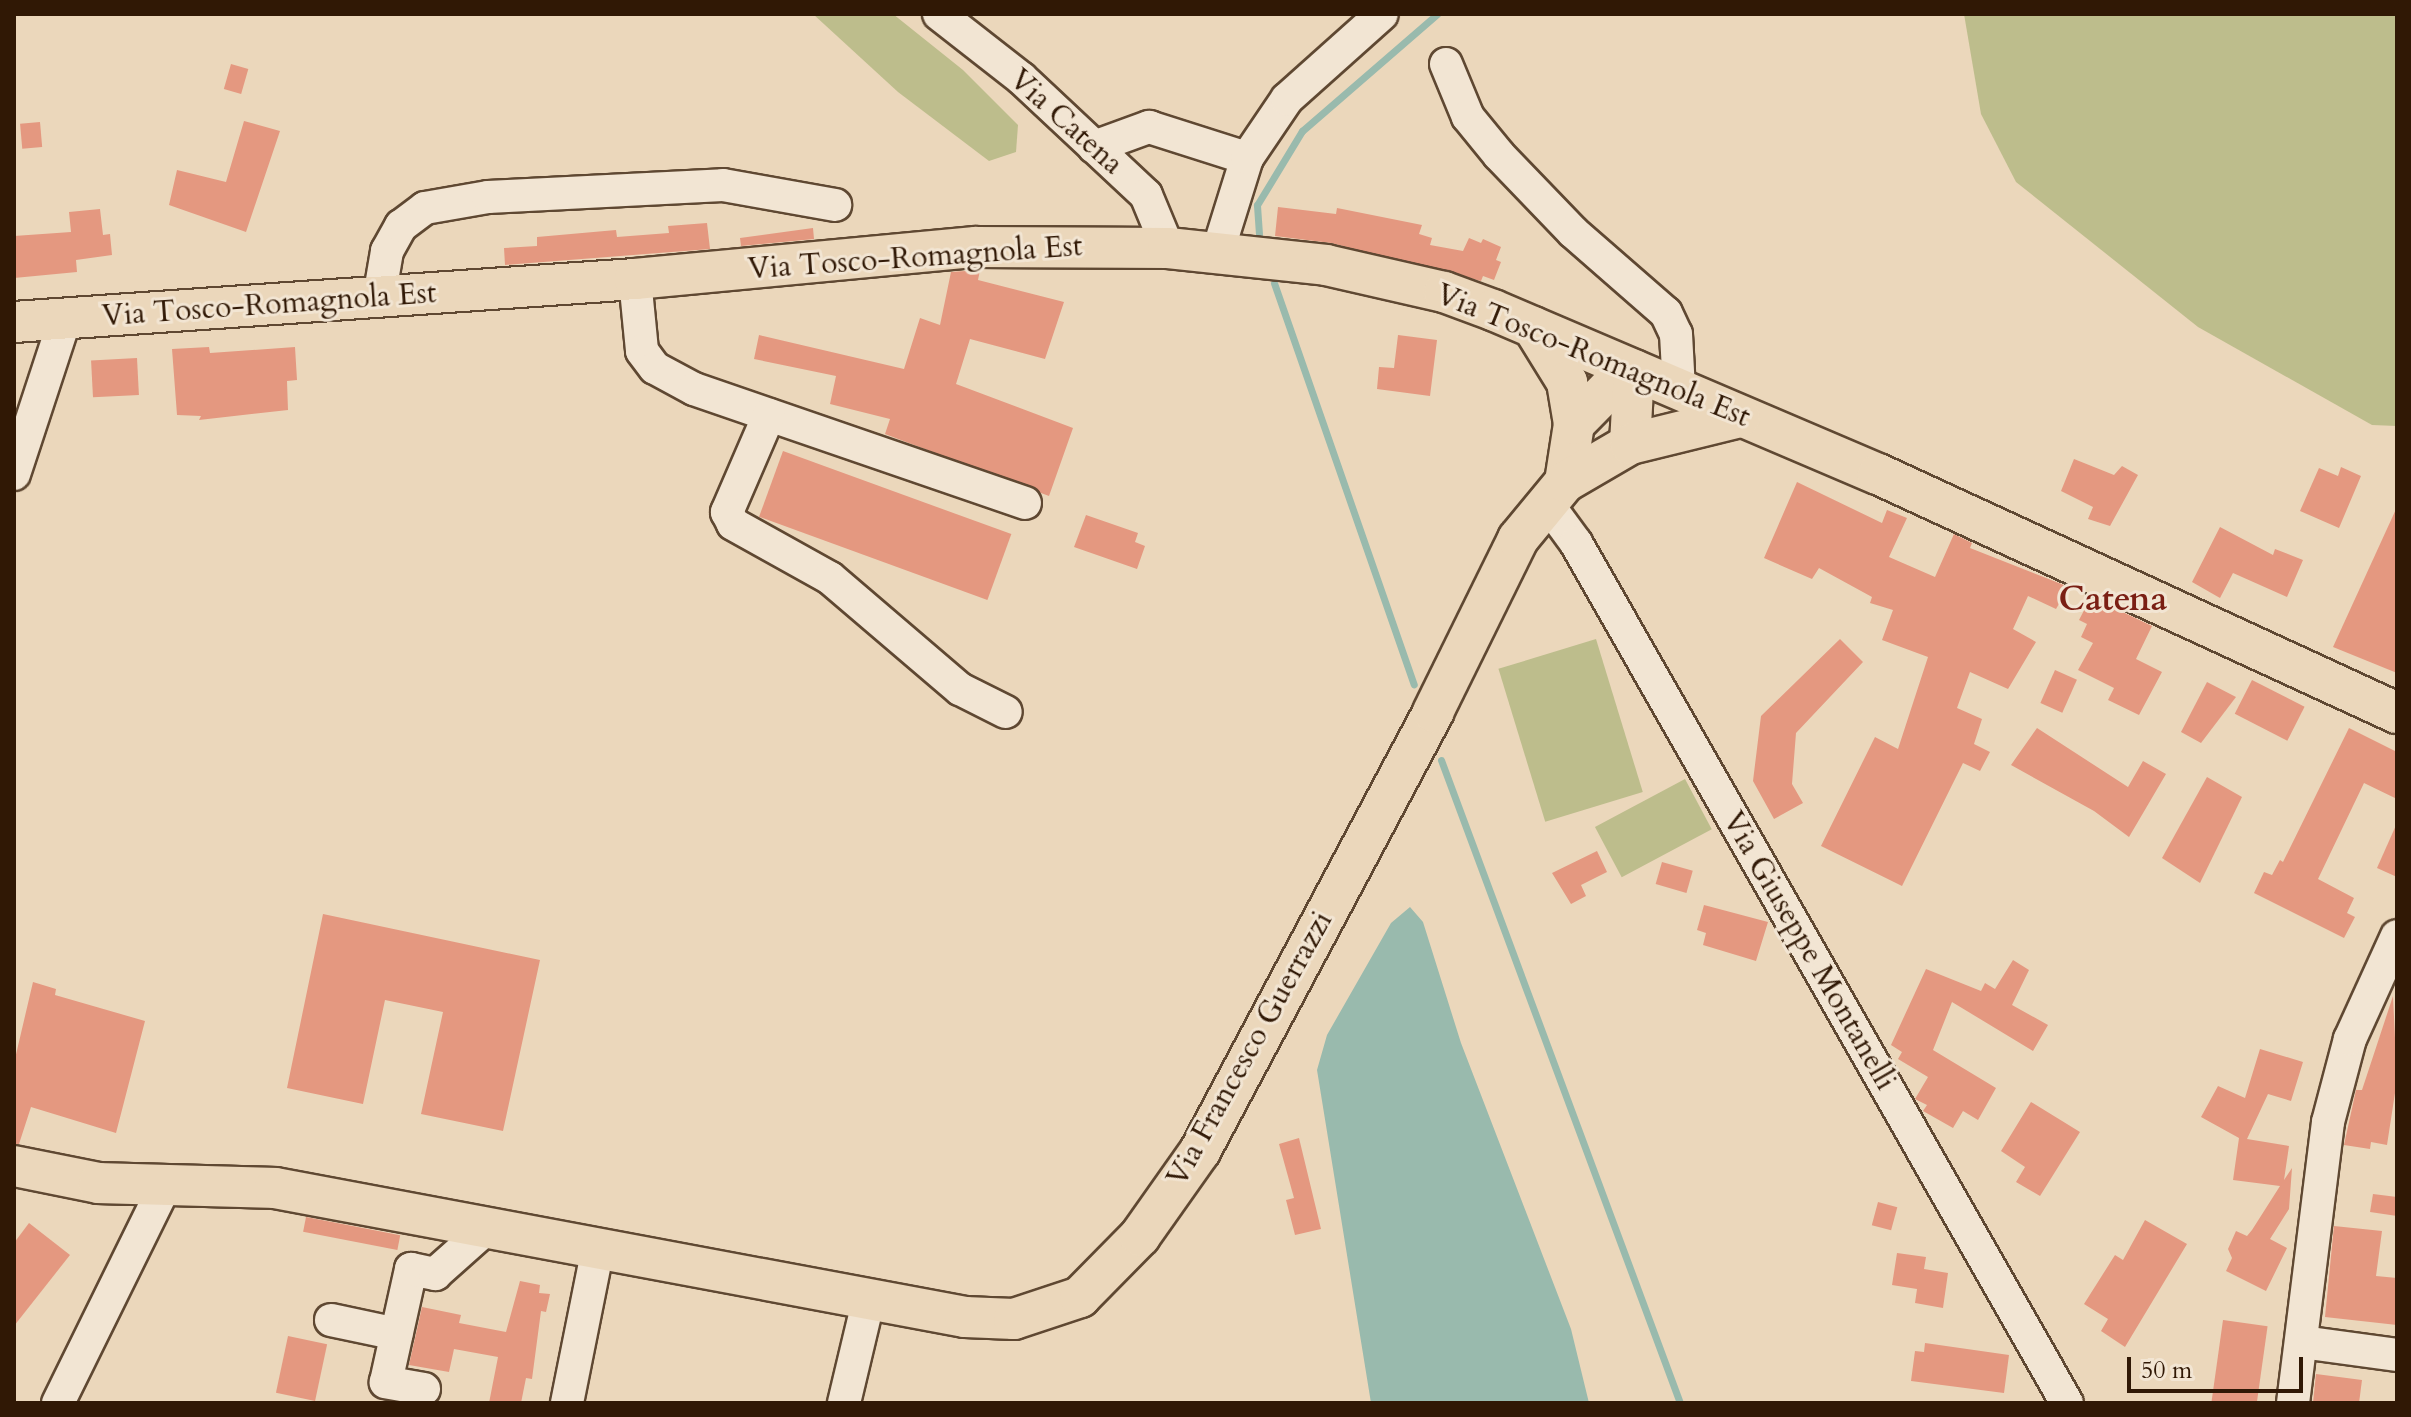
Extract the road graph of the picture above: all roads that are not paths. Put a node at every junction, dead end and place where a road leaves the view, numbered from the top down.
1 (939, 14) edge
2 (1382, 14) edge
3 (1446, 64) dead end
4 (1094, 147) junction
5 (1247, 158) junction
6 (835, 205) dead end
7 (1168, 248) junction
8 (1218, 251) junction
9 (635, 279) junction
10 (379, 298) junction
11 (65, 319) junction
12 (14, 322) edge
13 (1533, 327) junction
14 (1631, 369) junction
15 (1679, 390) junction
16 (769, 415) junction
17 (1740, 417) junction
18 (1574, 424) junction
19 (1630, 444) junction
20 (14, 474) edge
21 (1556, 492) junction
22 (1025, 503) dead end
23 (1006, 712) dead end
24 (2397, 713) edge
25 (2397, 936) edge
26 (14, 1166) edge
27 (164, 1188) junction
28 (488, 1227) junction
29 (598, 1248) junction
30 (869, 1298) junction
31 (331, 1320) dead end
32 (397, 1334) junction
33 (2302, 1342) junction
34 (2397, 1355) edge
35 (424, 1389) dead end
36 (58, 1403) edge
37 (567, 1403) edge
38 (844, 1403) edge
39 (2067, 1403) edge
40 (2293, 1403) edge

1 - 4 street, Via Catena
2 - 5 street
3 - 15 street
4 - 5 street
4 - 7 street, Via Catena
5 - 8 street
6 - 10 street
7 - 8 main road, Via Tosco-Romagnola Est
7 - 9 main road, Via Tosco-Romagnola Est
8 - 13 main road, Via Tosco-Romagnola Est
9 - 10 main road, Via Tosco-Romagnola Est
9 - 16 street
10 - 11 main road, Via Tosco-Romagnola Est
11 - 12 main road, Via Tosco-Romagnola Est
11 - 20 street
13 - 14 main road, Via Tosco-Romagnola Est
13 - 18 main road, Via Francesco Guerrazzi
14 - 15 main road, Via Tosco-Romagnola Est
14 - 18 main road
14 - 19 main road
15 - 17 main road, Via Tosco-Romagnola Est
16 - 22 street
16 - 23 street
17 - 19 main road, Via Francesco Guerrazzi
17 - 24 main road, Via Tosco-Romagnola Est
18 - 21 main road, Via Francesco Guerrazzi
19 - 21 main road, Via Francesco Guerrazzi
21 - 30 main road, Via Francesco Guerrazzi
21 - 39 street, Via Giuseppe Montanelli
25 - 33 street
26 - 27 main road, Via Francesco Guerrazzi
27 - 28 main road, Via Francesco Guerrazzi
27 - 36 street
28 - 29 main road, Via Francesco Guerrazzi
28 - 32 street
29 - 30 main road, Via Francesco Guerrazzi
29 - 37 street
30 - 38 street
31 - 32 street
32 - 35 street
33 - 34 street
33 - 40 street

